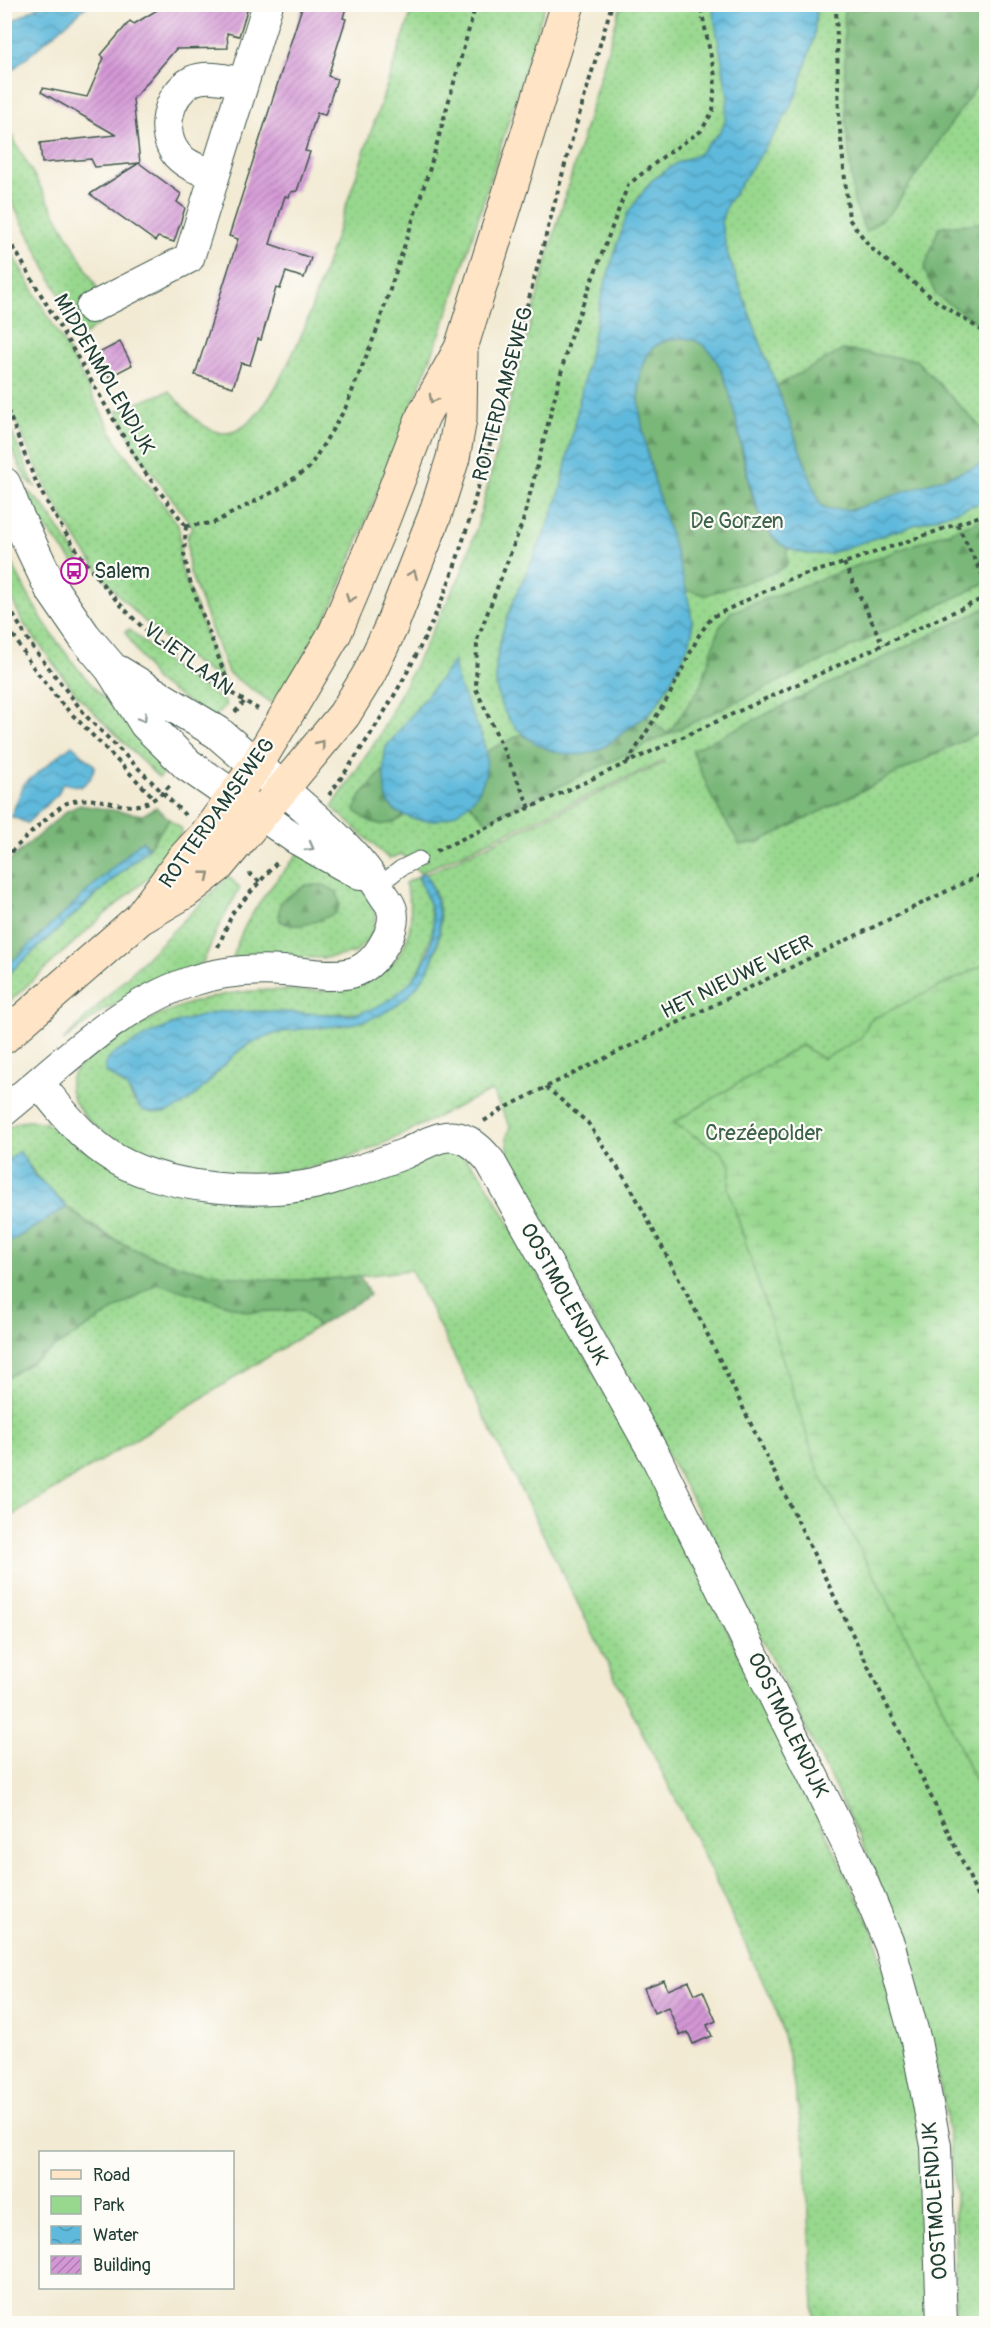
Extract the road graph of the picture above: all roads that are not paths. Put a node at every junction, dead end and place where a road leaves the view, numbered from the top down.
1 (268, 4) edge
2 (568, 4) edge
3 (243, 83) junction
4 (214, 174) junction
5 (91, 308) dead end
6 (461, 348) junction
7 (4, 484) edge
8 (111, 668) junction
9 (256, 766) junction
10 (283, 789) junction
11 (234, 797) junction
12 (261, 815) junction
13 (419, 859) road end
14 (378, 886) junction
15 (140, 919) junction
16 (4, 1037) edge
17 (39, 1083) junction
18 (4, 1112) edge
19 (942, 2324) edge

1 - 3 street
2 - 6 main road, ROTTERDAMSEWEG
3 - 4 street
3 - 4 street
4 - 5 street
6 -> 9 main road, ROTTERDAMSEWEG
10 -> 6 main road, ROTTERDAMSEWEG
7 - 8 street, VLIETLAAN
8 - 9 street, VLIETLAAN
8 -> 11 street, VLIETLAAN
9 - 10 street, VLIETLAAN
9 - 11 main road, ROTTERDAMSEWEG
10 - 12 main road, ROTTERDAMSEWEG
10 - 14 street
11 - 12 street, VLIETLAAN
11 - 15 main road, ROTTERDAMSEWEG
12 -> 14 street
15 -> 12 main road, ROTTERDAMSEWEG
13 - 14 lane
14 - 17 street
15 - 16 main road, ROTTERDAMSEWEG
17 - 18 street
17 - 19 street, OOSTMOLENDIJK

